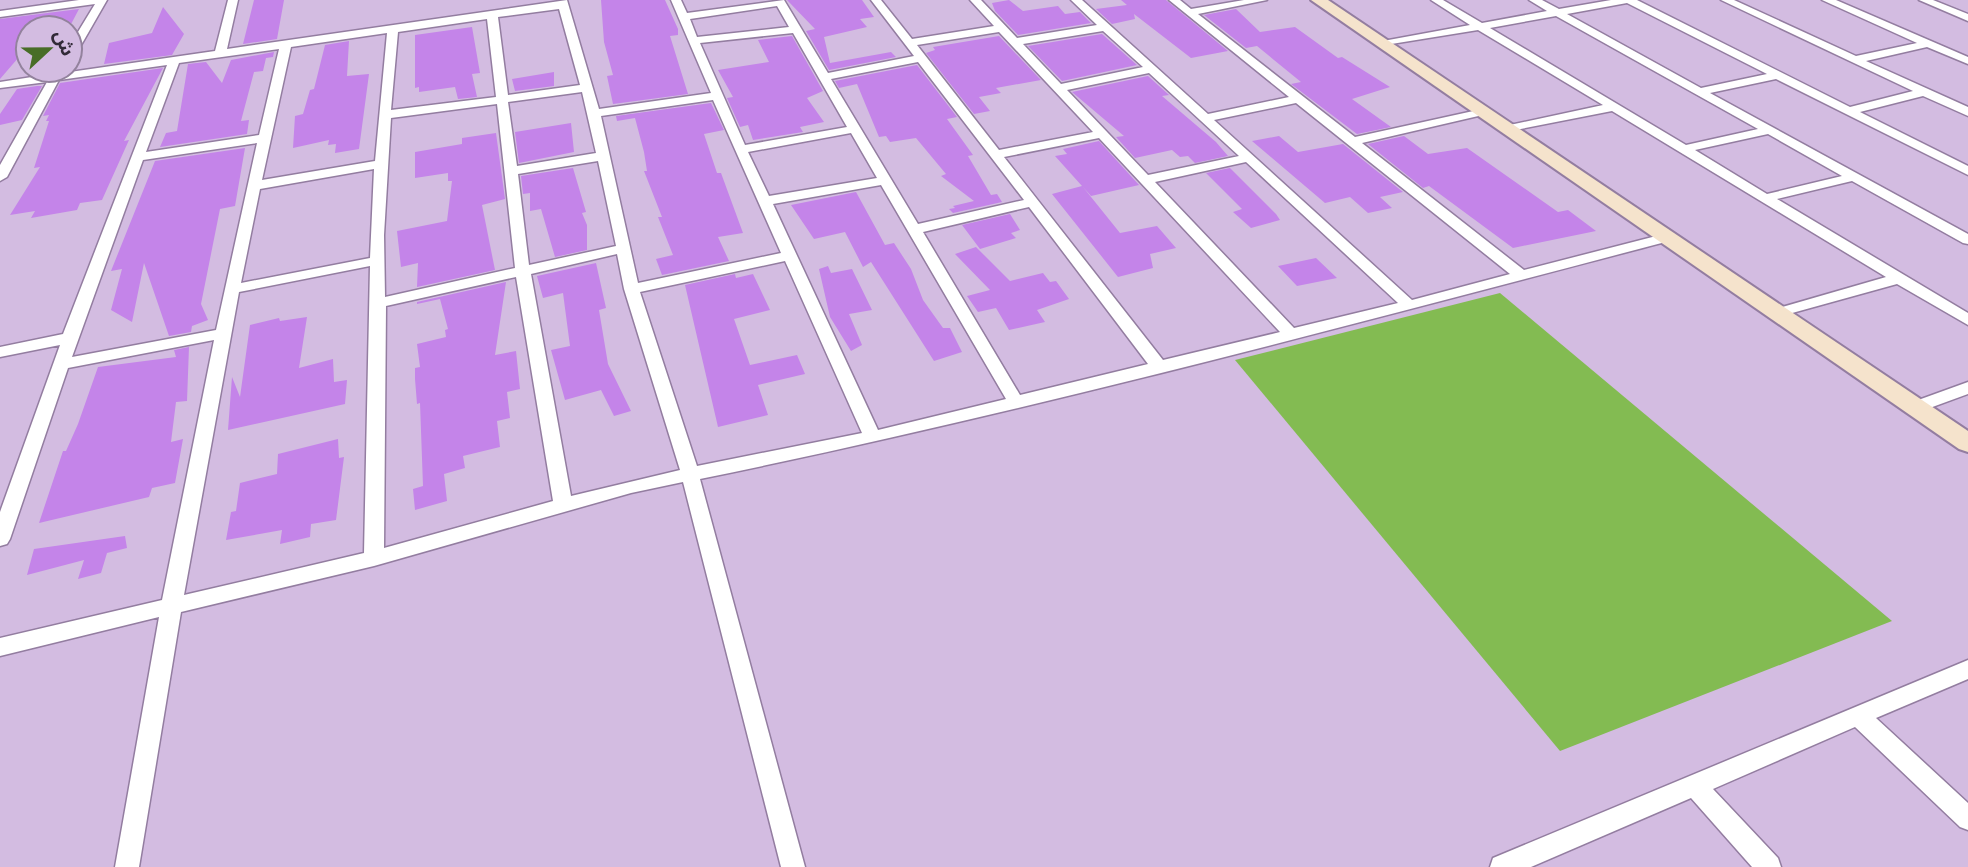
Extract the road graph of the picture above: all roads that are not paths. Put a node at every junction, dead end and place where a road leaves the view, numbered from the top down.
1 (102, 0) edge
2 (233, 0) edge
3 (676, 0) edge
4 (876, 0) edge
5 (975, 0) edge
6 (1076, 0) edge
7 (1174, 0) edge
8 (1262, 0) edge
9 (1318, 0) edge
10 (1436, 0) edge
11 (1534, 0) edge
12 (1629, 0) edge
13 (1727, 0) edge
14 (1826, 0) edge
15 (1924, 0) edge
16 (779, 1) edge
17 (562, 3) edge
18 (1190, 12) junction
19 (1558, 13) junction
20 (0, 14) edge
21 (492, 15) junction
22 (683, 16) junction
23 (1968, 18) edge
24 (1105, 27) junction
25 (1481, 27) junction
26 (1001, 28) junction
27 (797, 29) junction
28 (84, 30) edge
29 (393, 30) junction
30 (692, 41) junction
31 (1016, 42) junction
32 (910, 43) junction
33 (286, 44) junction
34 (1383, 44) junction
35 (1928, 44) junction
36 (220, 54) junction
37 (922, 58) junction
38 (1854, 60) junction
39 (174, 61) junction
40 (1968, 61) edge
41 (1152, 69) junction
42 (84, 70) edge
43 (1778, 75) junction
44 (823, 77) junction
45 (51, 84) edge
46 (586, 88) junction
47 (1059, 88) junction
48 (1698, 92) junction
49 (1924, 92) junction
50 (717, 96) junction
51 (504, 99) junction
52 (1298, 99) junction
53 (1612, 107) junction
54 (1483, 111) junction
55 (1848, 111) junction
56 (594, 113) junction
57 (1968, 113) edge
58 (386, 115) junction
59 (1206, 118) junction
60 (854, 129) junction
61 (1509, 129) junction
62 (1767, 131) junction
63 (1102, 134) junction
64 (264, 138) junction
65 (1351, 142) junction
66 (1683, 149) junction
67 (741, 150) junction
68 (1968, 153) edge
69 (998, 154) junction
70 (602, 156) junction
71 (137, 157) junction
72 (1248, 158) junction
73 (1945, 159) junction
74 (380, 164) junction
75 (513, 171) junction
76 (1968, 171) edge
77 (0, 177) edge
78 (1852, 177) junction
79 (886, 180) junction
80 (1144, 180) junction
81 (253, 186) junction
82 (1766, 198) junction
83 (765, 201) junction
84 (1034, 202) junction
85 (916, 229) junction
86 (1668, 237) junction
87 (1968, 240) edge
88 (622, 249) junction
89 (789, 256) junction
90 (375, 261) junction
91 (523, 272) junction
92 (1521, 275) junction
93 (1900, 278) junction
94 (233, 289) junction
95 (632, 289) junction
96 (378, 303) junction
97 (1409, 305) junction
98 (1780, 312) junction
99 (1968, 320) edge
100 (1289, 332) junction
101 (225, 333) junction
102 (70, 338) junction
103 (0, 352) edge
104 (61, 364) junction
105 (1158, 365) junction
106 (1968, 388) edge
107 (1016, 402) junction
108 (1916, 407) junction
109 (873, 436) junction
110 (1968, 443) edge
111 (690, 474) junction
112 (563, 504) junction
113 (0, 539) edge
114 (373, 558) junction
115 (170, 607) junction
116 (0, 647) edge
117 (1968, 669) edge
118 (1858, 716) junction
119 (1696, 787) junction
120 (1968, 819) edge
121 (1510, 865) edge
122 (127, 867) edge
123 (793, 867) edge
124 (1769, 867) edge

1 - 20 street
1 - 28 street
2 - 36 street
3 - 22 street
4 - 32 street
5 - 26 street
6 - 24 street
7 - 18 street
8 - 18 street
9 - 34 street
10 - 25 street
11 - 19 street
12 - 19 street
12 - 43 street
13 - 38 street
14 - 35 street
15 - 23 street
16 - 22 street
16 - 27 street
17 - 21 street
17 - 46 street
18 - 52 street
19 - 25 street
19 - 48 street
21 - 29 street
21 - 51 street
22 - 30 street
24 - 31 street
24 - 41 street
25 - 34 street
25 - 53 street
26 - 31 street
26 - 32 street
27 - 30 street
27 - 44 street
29 - 33 street
29 - 58 street
30 - 50 street
31 - 47 street
32 - 37 street
33 - 36 street
33 - 64 street
34 - 54 street
35 - 38 street
35 - 40 street
36 - 39 street
37 - 44 street
37 - 69 street
38 - 49 street
39 - 42 street
39 - 71 street
41 - 47 street
41 - 59 street
43 - 48 street
43 - 55 street
44 - 60 street
45 - 77 street
46 - 51 street
46 - 56 street
47 - 63 street
48 - 62 street
49 - 55 street
49 - 57 street
50 - 56 street
50 - 67 street
51 - 58 street
51 - 75 street
52 - 59 street
52 - 65 street
53 - 61 street
53 - 66 street
54 - 61 street
54 - 65 street
55 - 73 street
56 - 70 street
58 - 74 street
59 - 72 street
60 - 67 street
60 - 79 street
61 - 86 street
62 - 66 street
62 - 78 street
63 - 69 street
63 - 80 street
64 - 71 street
64 - 81 street
65 - 92 street
66 - 82 street
67 - 83 street
68 - 73 street
69 - 84 street
70 - 75 street
70 - 88 street
71 - 102 street
72 - 80 street
72 - 97 street
73 - 76 street
74 - 81 street
74 - 90 street
75 - 91 street
78 - 82 street
78 - 87 street
79 - 83 street
79 - 85 street
80 - 100 street
81 - 94 street
82 - 93 street
83 - 89 street
84 - 85 street
84 - 105 street
85 - 107 street
86 - 92 street
86 - 98 street
88 - 91 street
88 - 95 street
89 - 95 street
89 - 109 street
90 - 94 street
90 - 96 street
91 - 96 street
91 - 112 street
92 - 97 street
93 - 98 street
93 - 99 street
94 - 101 street
95 - 111 street
96 - 114 street
97 - 100 street
98 - 108 street
100 - 105 street
101 - 104 street
101 - 115 street
102 - 103 street
102 - 104 street
104 - 113 street
105 - 107 street
106 - 108 street
107 - 109 street
108 - 110 street
109 - 111 street
111 - 112 street
111 - 123 street
112 - 114 street
114 - 115 street
115 - 116 street
115 - 122 street
117 - 118 street
118 - 119 street
118 - 120 street
119 - 121 street
119 - 124 street

